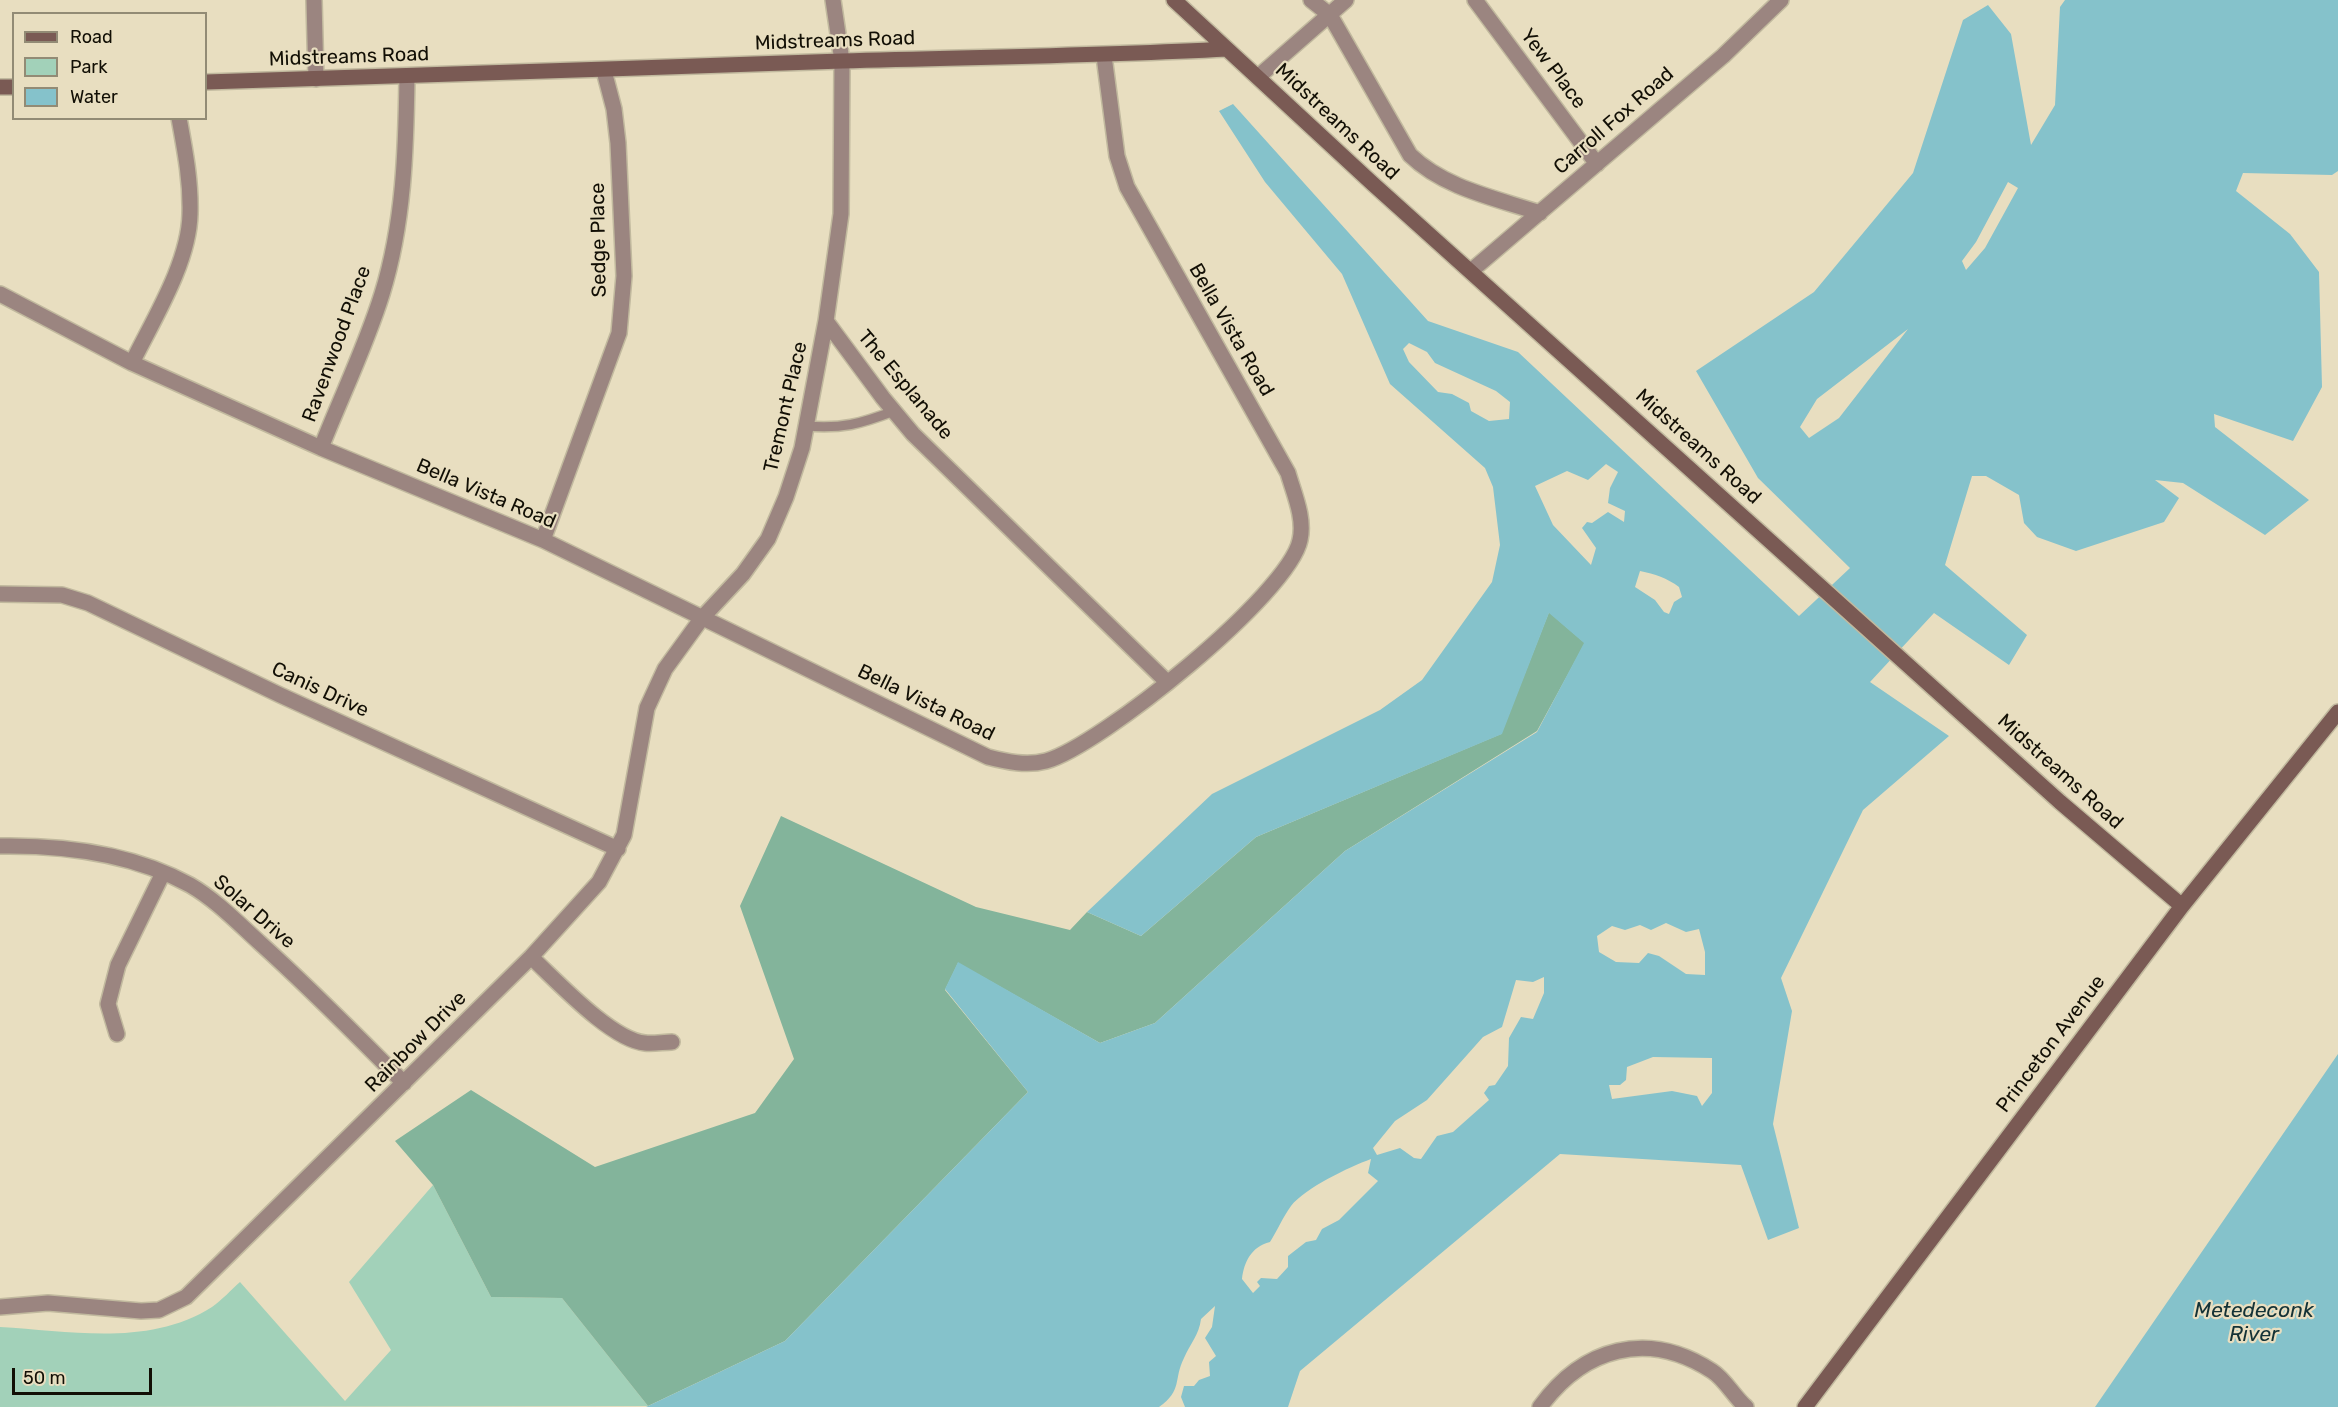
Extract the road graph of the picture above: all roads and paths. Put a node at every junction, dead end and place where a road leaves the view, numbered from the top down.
1 (314, 0) edge
2 (833, 0) edge
3 (1174, 0) edge
4 (1311, 0) edge
5 (1346, 0) edge
6 (1475, 0) edge
7 (1781, 0) edge
8 (1330, 15) junction
9 (1227, 50) junction
10 (1104, 56) junction
11 (843, 61) junction
12 (604, 71) junction
13 (407, 76) junction
14 (1258, 77) junction
15 (316, 79) junction
16 (207, 82) edge
17 (179, 120) edge
18 (1597, 164) junction
19 (1540, 213) junction
20 (1471, 271) junction
21 (0, 294) edge
22 (826, 321) junction
23 (132, 363) junction
24 (894, 411) junction
25 (806, 426) junction
26 (321, 448) junction
27 (543, 540) junction
28 (0, 594) edge
29 (702, 618) junction
30 (1167, 682) junction
31 (2338, 712) edge
32 (0, 846) edge
33 (618, 849) junction
34 (163, 873) junction
35 (2182, 906) junction
36 (531, 957) junction
37 (117, 1034) dead end
38 (672, 1042) dead end
39 (404, 1083) junction
40 (0, 1306) edge
41 (1540, 1407) edge
42 (1746, 1407) edge
43 (1805, 1407) edge

1 - 15 street
2 - 11 street
3 - 9 street
4 - 8 street
5 - 8 street
6 - 18 street, Yew Place
7 - 18 street, Carroll Fox Road
8 - 14 street
8 - 19 street
9 - 10 street, Midstreams Road
9 - 14 street, Midstreams Road
10 - 11 street, Midstreams Road
10 - 30 street, Bella Vista Road
11 - 12 street, Midstreams Road
11 - 22 street
12 - 13 street, Midstreams Road
12 - 27 street, Sedge Place
13 - 15 street, Midstreams Road
13 - 26 street, Ravenwood Place
14 - 20 street, Midstreams Road
15 - 16 street, Midstreams Road
17 - 23 street
18 - 19 street, Carroll Fox Road
19 - 20 street, Carroll Fox Road
20 - 35 street, Midstreams Road
21 - 23 street, Bella Vista Road
22 - 24 street, The Esplanade
22 - 25 street, Tremont Place
23 - 26 street, Bella Vista Road
24 - 25 lane
24 - 30 street, The Esplanade
25 - 29 street, Tremont Place
26 - 27 street, Bella Vista Road
27 - 29 street, Bella Vista Road
28 - 33 street, Canis Drive
29 - 30 street, Bella Vista Road
29 - 33 street, Rainbow Drive
31 - 35 street, Princeton Avenue
32 - 34 street, Solar Drive
33 - 36 street, Rainbow Drive
34 - 37 street
34 - 39 street, Solar Drive
35 - 43 street, Princeton Avenue
36 - 38 street
36 - 39 street, Rainbow Drive
39 - 40 street, Rainbow Drive
41 - 42 street

